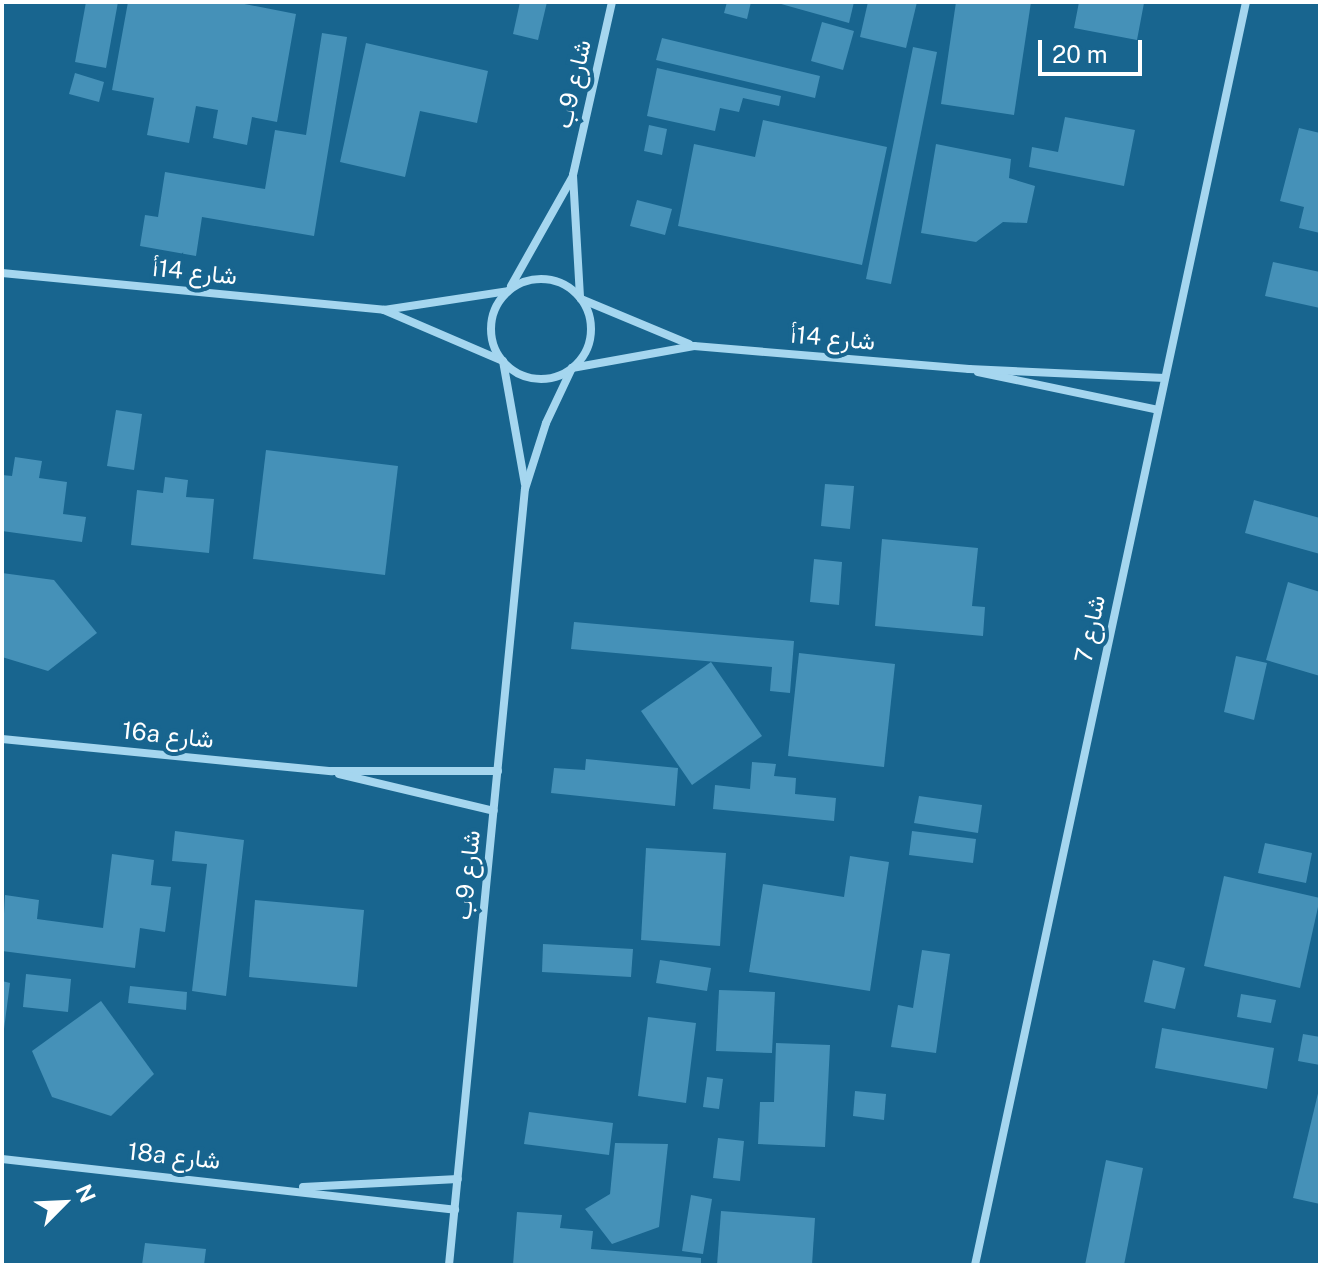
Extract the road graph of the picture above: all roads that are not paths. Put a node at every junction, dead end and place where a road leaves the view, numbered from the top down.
1 (612, 2) edge
2 (1246, 2) edge
3 (573, 175) junction
4 (2, 273) edge
5 (508, 291) junction
6 (580, 298) junction
7 (384, 310) junction
8 (694, 346) junction
9 (503, 361) junction
10 (572, 368) junction
11 (969, 369) junction
12 (1165, 378) junction
13 (1158, 410) junction
14 (525, 489) junction
15 (2, 739) edge
16 (331, 771) junction
17 (498, 771) junction
18 (494, 811) junction
19 (2, 1159) edge
20 (458, 1179) junction
21 (294, 1189) junction
22 (455, 1210) junction
23 (449, 1265) edge
24 (975, 1265) edge

1 - 3 street, شارع 9ب
2 - 12 street, شارع 7
3 - 5 street, شارع 9ب
3 - 6 street, شارع 9ب
4 - 7 street, شارع 14أ
5 - 6 street
5 - 7 street, شارع 14أ
5 - 9 street
6 - 8 street, شارع 14أ
6 - 10 street
7 - 9 street, شارع 14أ
8 - 10 street, شارع 14أ
8 - 11 street, شارع 14أ
9 - 10 street
9 - 14 street, شارع 9ب
10 - 14 street, شارع 9ب
11 - 12 street, شارع 14أ
11 - 13 street, شارع 14أ
12 - 13 street, شارع 7
13 - 24 street, شارع 7
14 - 17 street, شارع 9ب
15 - 16 street, 16a شارع
16 - 17 street, 16a شارع
16 - 18 street, 16a شارع
17 - 18 street, شارع 9ب
18 - 20 street, شارع 9ب
19 - 21 street, 18a شارع
20 - 21 street, 18a شارع
20 - 22 street, شارع 9ب
21 - 22 street, 18a شارع
22 - 23 street, شارع 9ب

